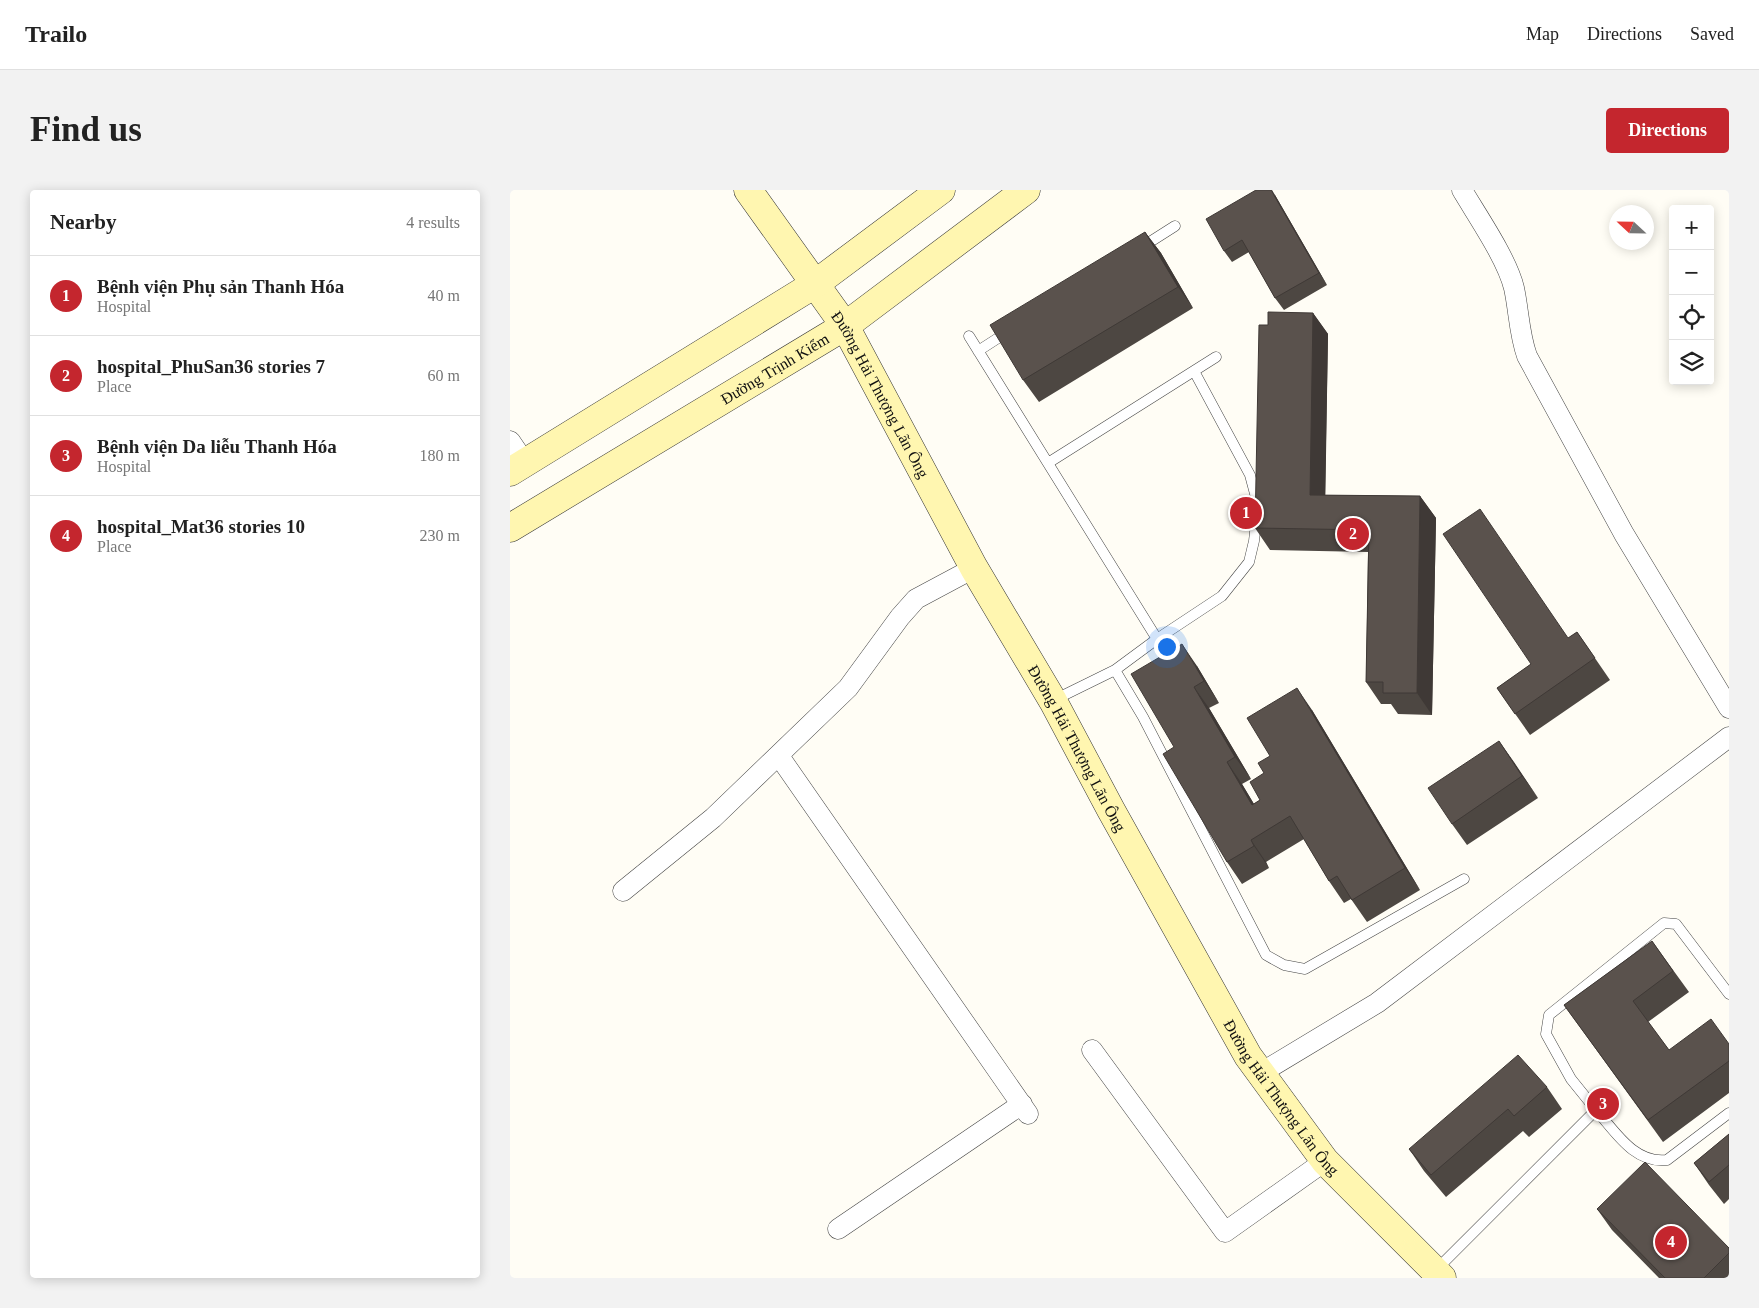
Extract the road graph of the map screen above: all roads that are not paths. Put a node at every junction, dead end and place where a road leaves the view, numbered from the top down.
1 (748, 190) edge
2 (941, 190) edge
3 (1026, 190) edge
4 (1462, 190) edge
5 (1176, 226) dead end
6 (1134, 252) edge
7 (815, 284) junction
8 (1019, 325) edge
9 (845, 326) junction
10 (969, 336) dead end
11 (978, 351) junction
12 (1216, 357) dead end
13 (1194, 371) junction
14 (515, 459) edge
15 (1048, 463) junction
16 (510, 528) edge
17 (974, 568) junction
18 (1157, 638) junction
19 (1115, 670) junction
20 (1053, 701) junction
21 (1729, 708) edge
22 (1729, 737) edge
23 (779, 756) junction
24 (1464, 879) dead end
25 (623, 891) dead end
26 (1729, 994) edge
27 (1092, 1050) dead end
28 (1259, 1074) junction
29 (1596, 1110) junction
30 (1729, 1113) edge
31 (1324, 1161) junction
32 (838, 1229) dead end
33 (1438, 1274) edge

1 - 7 main road, Đường Hải Thượng Lãn Ông
2 - 7 main road
3 - 9 main road, Đường Trịnh Kiểm
4 - 21 street
5 - 6 lane
7 - 9 main road, Đường Hải Thượng Lãn Ông
7 - 14 main road
8 - 11 lane
9 - 16 main road, Đường Trịnh Kiểm
9 - 17 main road, Đường Hải Thượng Lãn Ông
10 - 11 lane
11 - 15 lane
12 - 13 lane
13 - 15 lane
13 - 18 lane
15 - 18 lane
17 - 20 main road, Đường Hải Thượng Lãn Ông
17 - 23 street
18 - 19 lane
19 - 20 lane
19 - 24 lane
20 - 28 main road, Đường Hải Thượng Lãn Ông
22 - 28 street
23 - 25 street
23 - 32 street
26 - 29 lane
27 - 31 street
28 - 31 main road, Đường Hải Thượng Lãn Ông
29 - 30 lane
29 - 33 lane
31 - 33 main road, Đường Hải Thượng Lãn Ông

